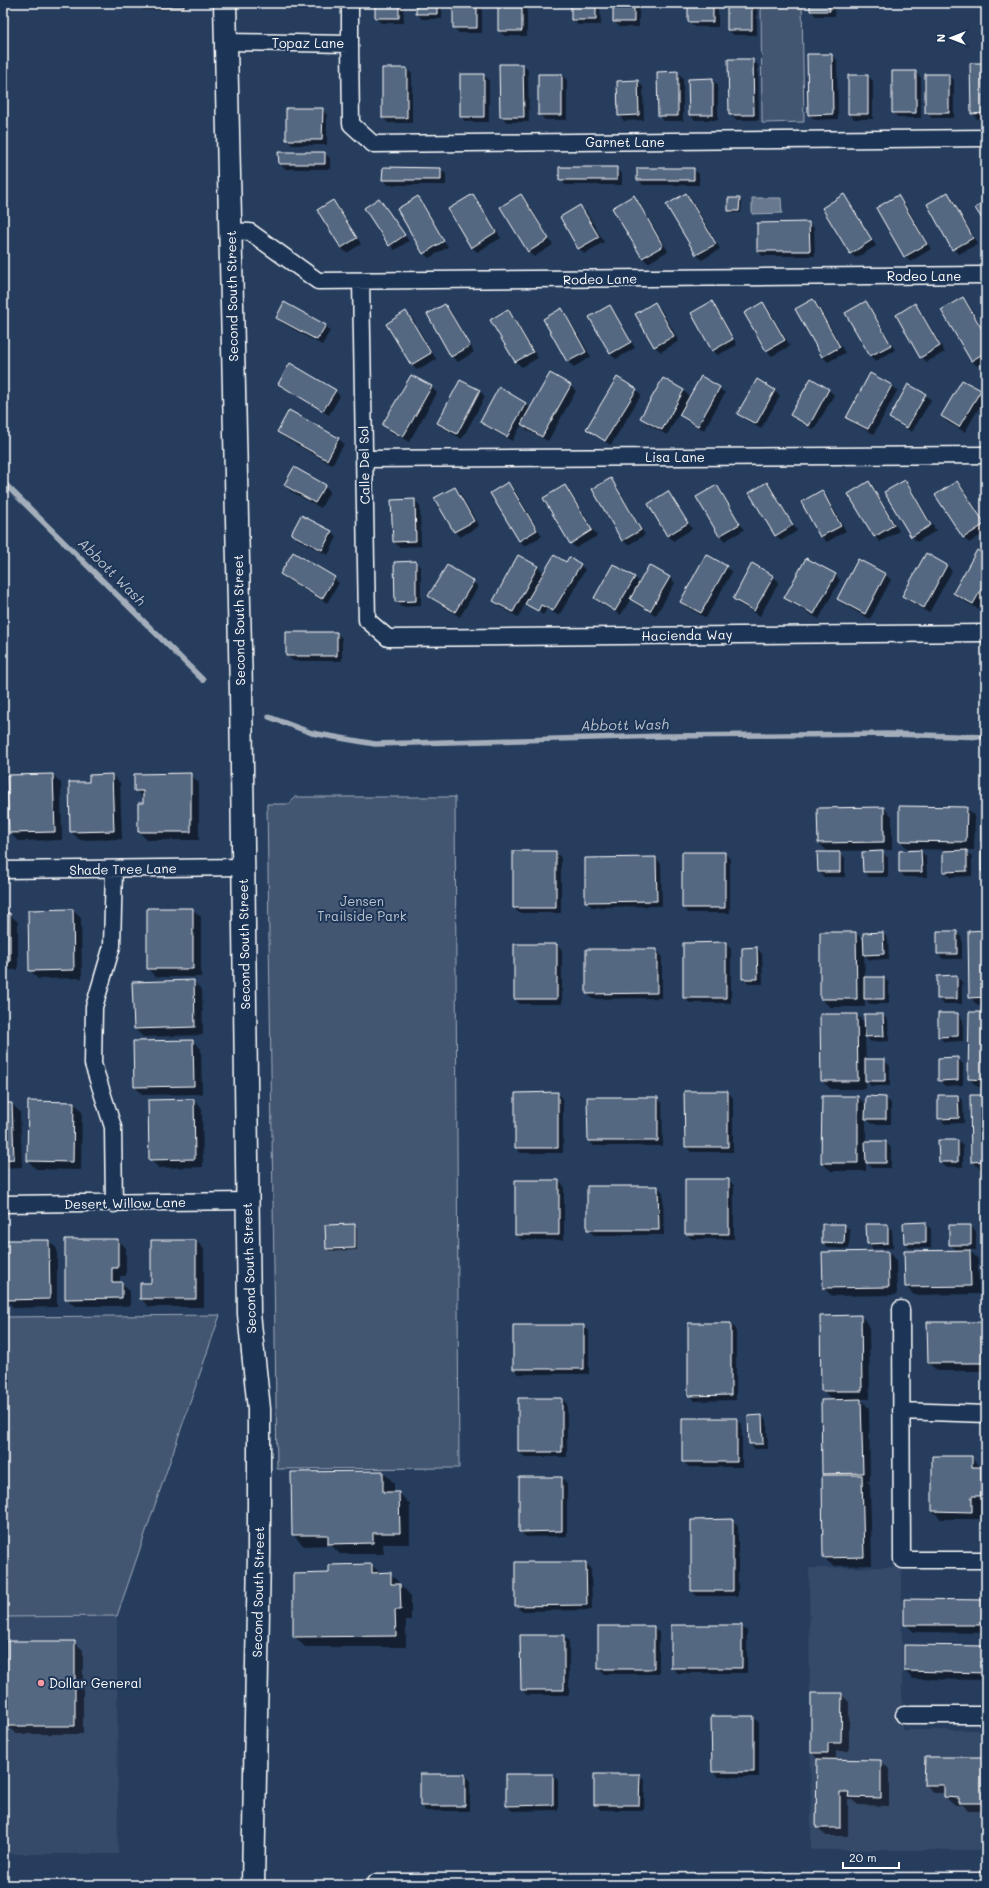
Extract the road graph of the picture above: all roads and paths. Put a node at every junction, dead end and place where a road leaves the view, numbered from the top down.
1 (225, 3) edge
2 (350, 3) edge
3 (226, 42) junction
4 (350, 44) junction
5 (986, 138) edge
6 (230, 231) junction
7 (986, 275) edge
8 (361, 281) junction
9 (986, 455) edge
10 (364, 459) junction
11 (986, 633) edge
12 (388, 638) joint
13 (243, 867) junction
14 (114, 869) junction
15 (3, 870) edge
16 (247, 1201) junction
17 (3, 1204) edge
18 (114, 1204) junction
19 (901, 1309) dead end
20 (902, 1411) junction
21 (986, 1414) edge
22 (986, 1560) edge
23 (904, 1715) dead end
24 (986, 1715) edge
25 (813, 1884) edge
26 (986, 1884) edge
27 (253, 1885) edge
28 (378, 1885) edge

1 - 3 street, Second South Street
2 - 4 street, Topaz Lane
3 - 4 street, Topaz Lane
3 - 6 street, Second South Street
4 - 5 street, Garnet Lane
6 - 8 street, Rodeo Lane
6 - 13 street, Second South Street
7 - 8 street, Rodeo Lane
8 - 10 street, Calle Del Sol
9 - 10 street, Lisa Lane
10 - 12 street, Calle Del Sol
11 - 12 street, Hacienda Way
13 - 14 street, Shade Tree Lane
13 - 16 street, Second South Street
14 - 15 street, Shade Tree Lane
14 - 18 street
16 - 18 street, Desert Willow Lane
16 - 27 street, Second South Street
17 - 18 street, Desert Willow Lane
19 - 20 street
20 - 21 street
20 - 22 street
23 - 24 street
25 - 26 street
25 - 28 street

